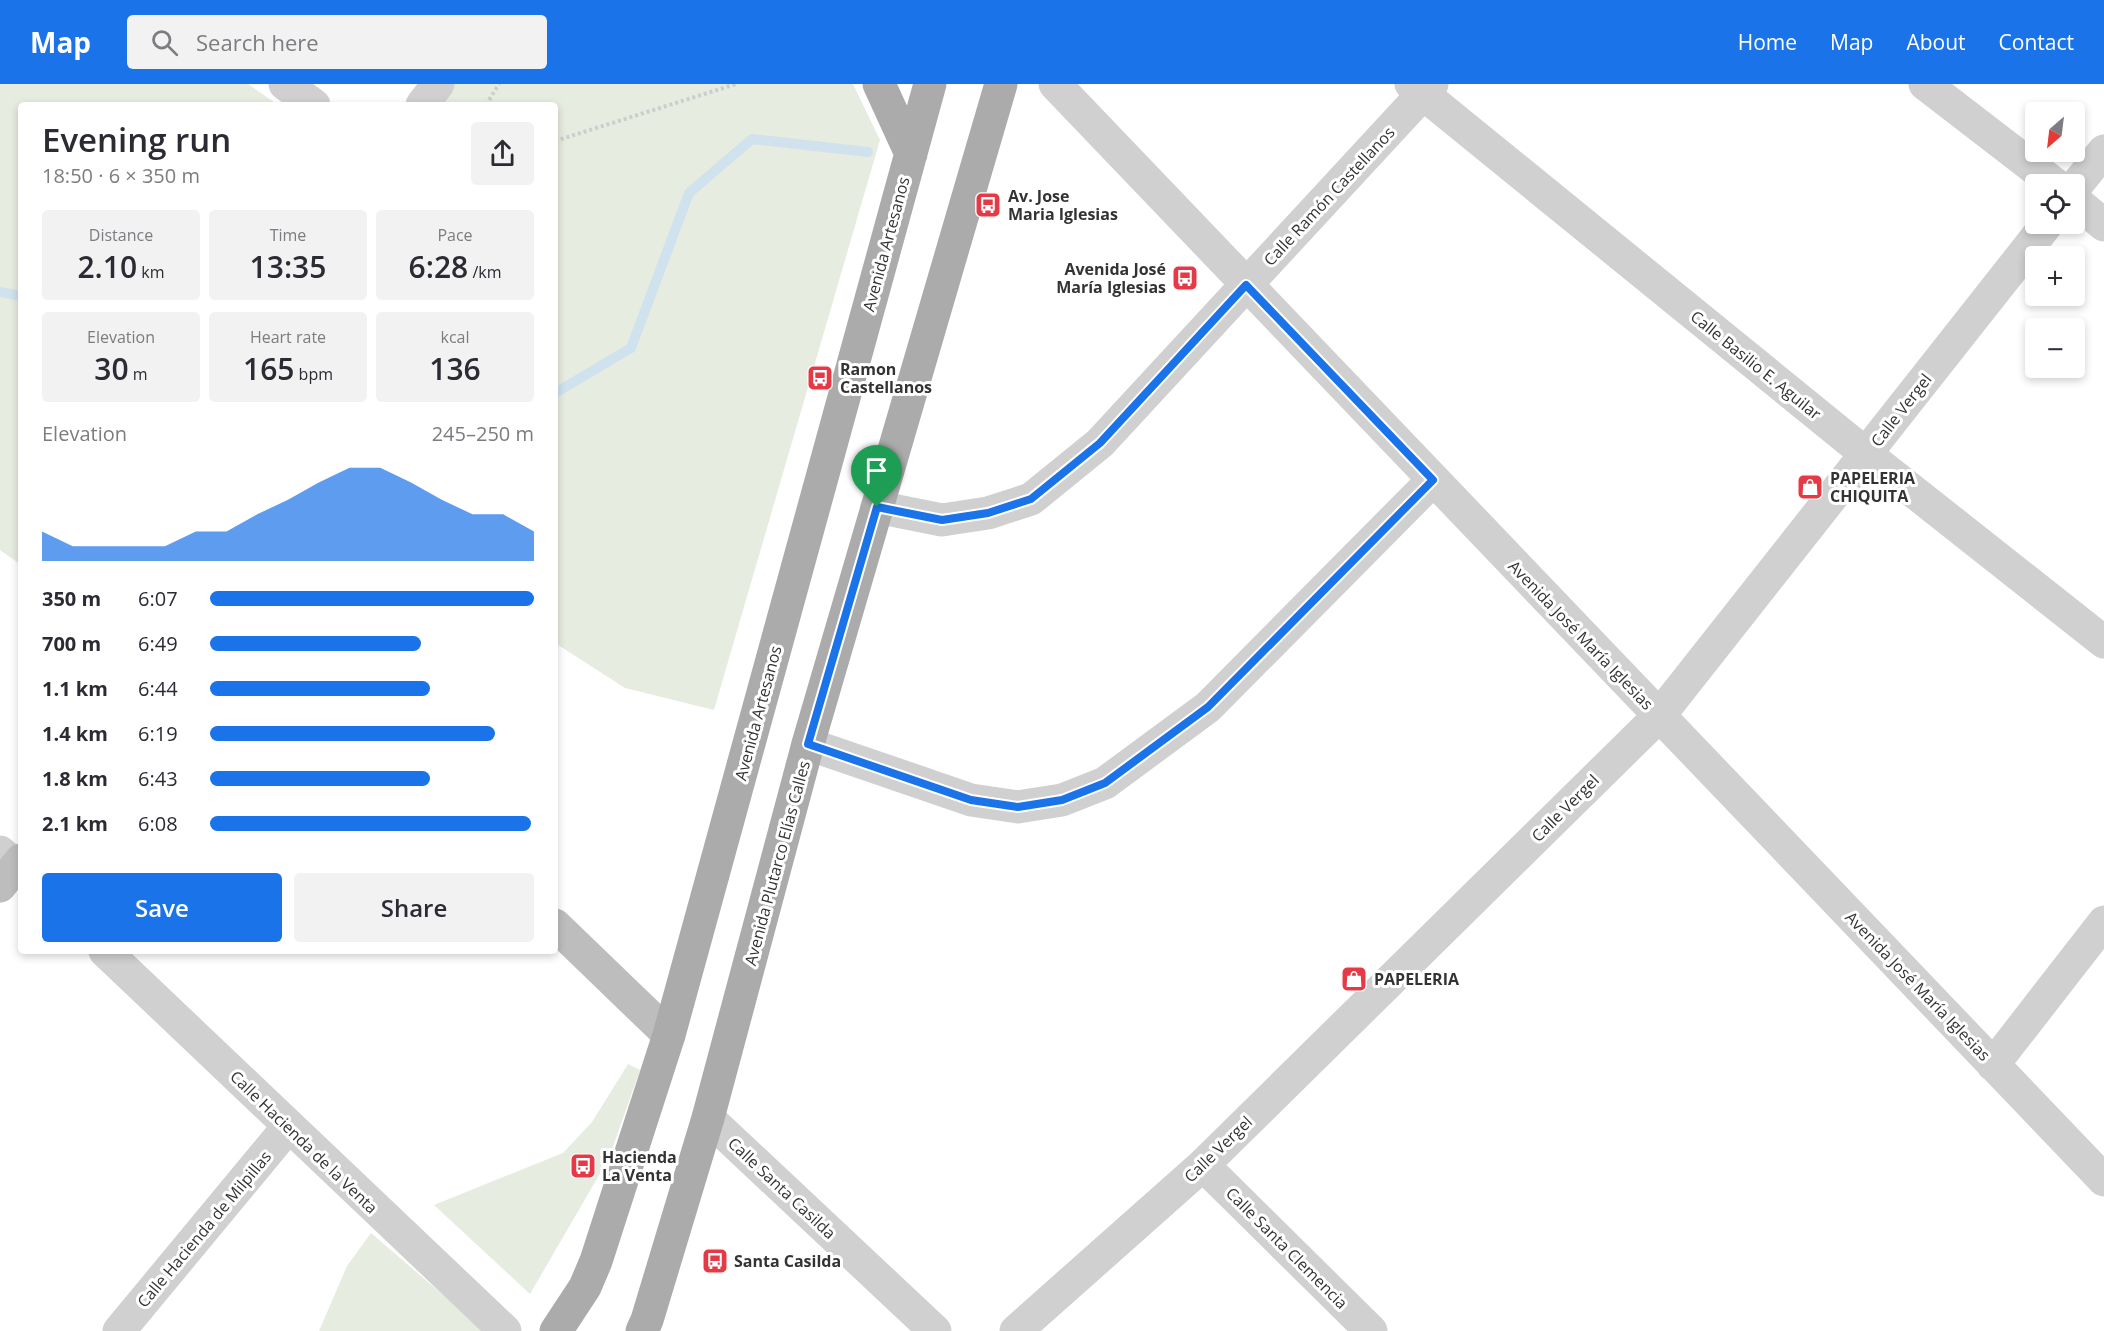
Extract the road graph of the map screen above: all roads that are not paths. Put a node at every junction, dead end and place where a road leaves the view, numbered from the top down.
1 (285, 84) edge
2 (438, 84) edge
3 (879, 84) edge
4 (930, 84) edge
5 (1001, 84) edge
6 (1925, 84) edge
7 (1053, 86) edge
8 (1421, 88) edge
9 (310, 102) edge
10 (424, 102) edge
11 (2104, 151) edge
12 (911, 154) junction
13 (2042, 174) edge
14 (2085, 174) edge
15 (2085, 209) edge
16 (2104, 225) edge
17 (2039, 234) edge
18 (1246, 285) junction
19 (1866, 454) junction
20 (1433, 480) junction
21 (877, 507) junction
22 (2104, 642) edge
23 (1659, 716) junction
24 (808, 744) junction
25 (2104, 922) edge
26 (558, 928) edge
27 (108, 954) edge
28 (669, 1035) junction
29 (1993, 1065) junction
30 (708, 1118) junction
31 (288, 1127) junction
32 (1203, 1165) junction
33 (2104, 1180) edge
34 (119, 1331) edge
35 (505, 1331) edge
36 (556, 1331) edge
37 (642, 1331) edge
38 (935, 1331) edge
39 (1016, 1331) edge
40 (1371, 1331) edge

1 - 9 street
2 - 10 street
3 - 12 main road
4 - 12 main road, Avenida Artesanos
5 - 21 main road, Avenida Plutarco Elías Calles
6 - 13 street
7 - 18 street, Avenida José María Iglesias
8 - 18 street, Calle Ramón Castellanos
8 - 19 street, Calle Basilio E. Aguilar
11 - 14 street
12 - 28 main road, Avenida Artesanos
15 - 16 street
17 - 19 street, Calle Vergel
18 - 20 street, Avenida José María Iglesias
18 - 21 street, Calle Ramón Castellanos
19 - 22 street, Calle Basilio E. Aguilar
19 - 23 street, Calle Vergel
20 - 23 street, Avenida José María Iglesias
20 - 24 street
21 - 24 main road, Avenida Plutarco Elías Calles
23 - 29 street, Avenida José María Iglesias
23 - 32 street, Calle Vergel
24 - 30 main road, Avenida Plutarco Elías Calles
25 - 29 street
26 - 28 street
27 - 31 street, Calle Hacienda de la Venta
28 - 36 main road, Avenida Artesanos
29 - 33 street, Avenida José María Iglesias
30 - 37 main road, Avenida Plutarco Elías Calles
30 - 38 street, Calle Santa Casilda
31 - 34 street, Calle Hacienda de Milpillas
31 - 35 street, Calle Hacienda de la Venta
32 - 39 street, Calle Vergel
32 - 40 street, Calle Santa Clemencia

